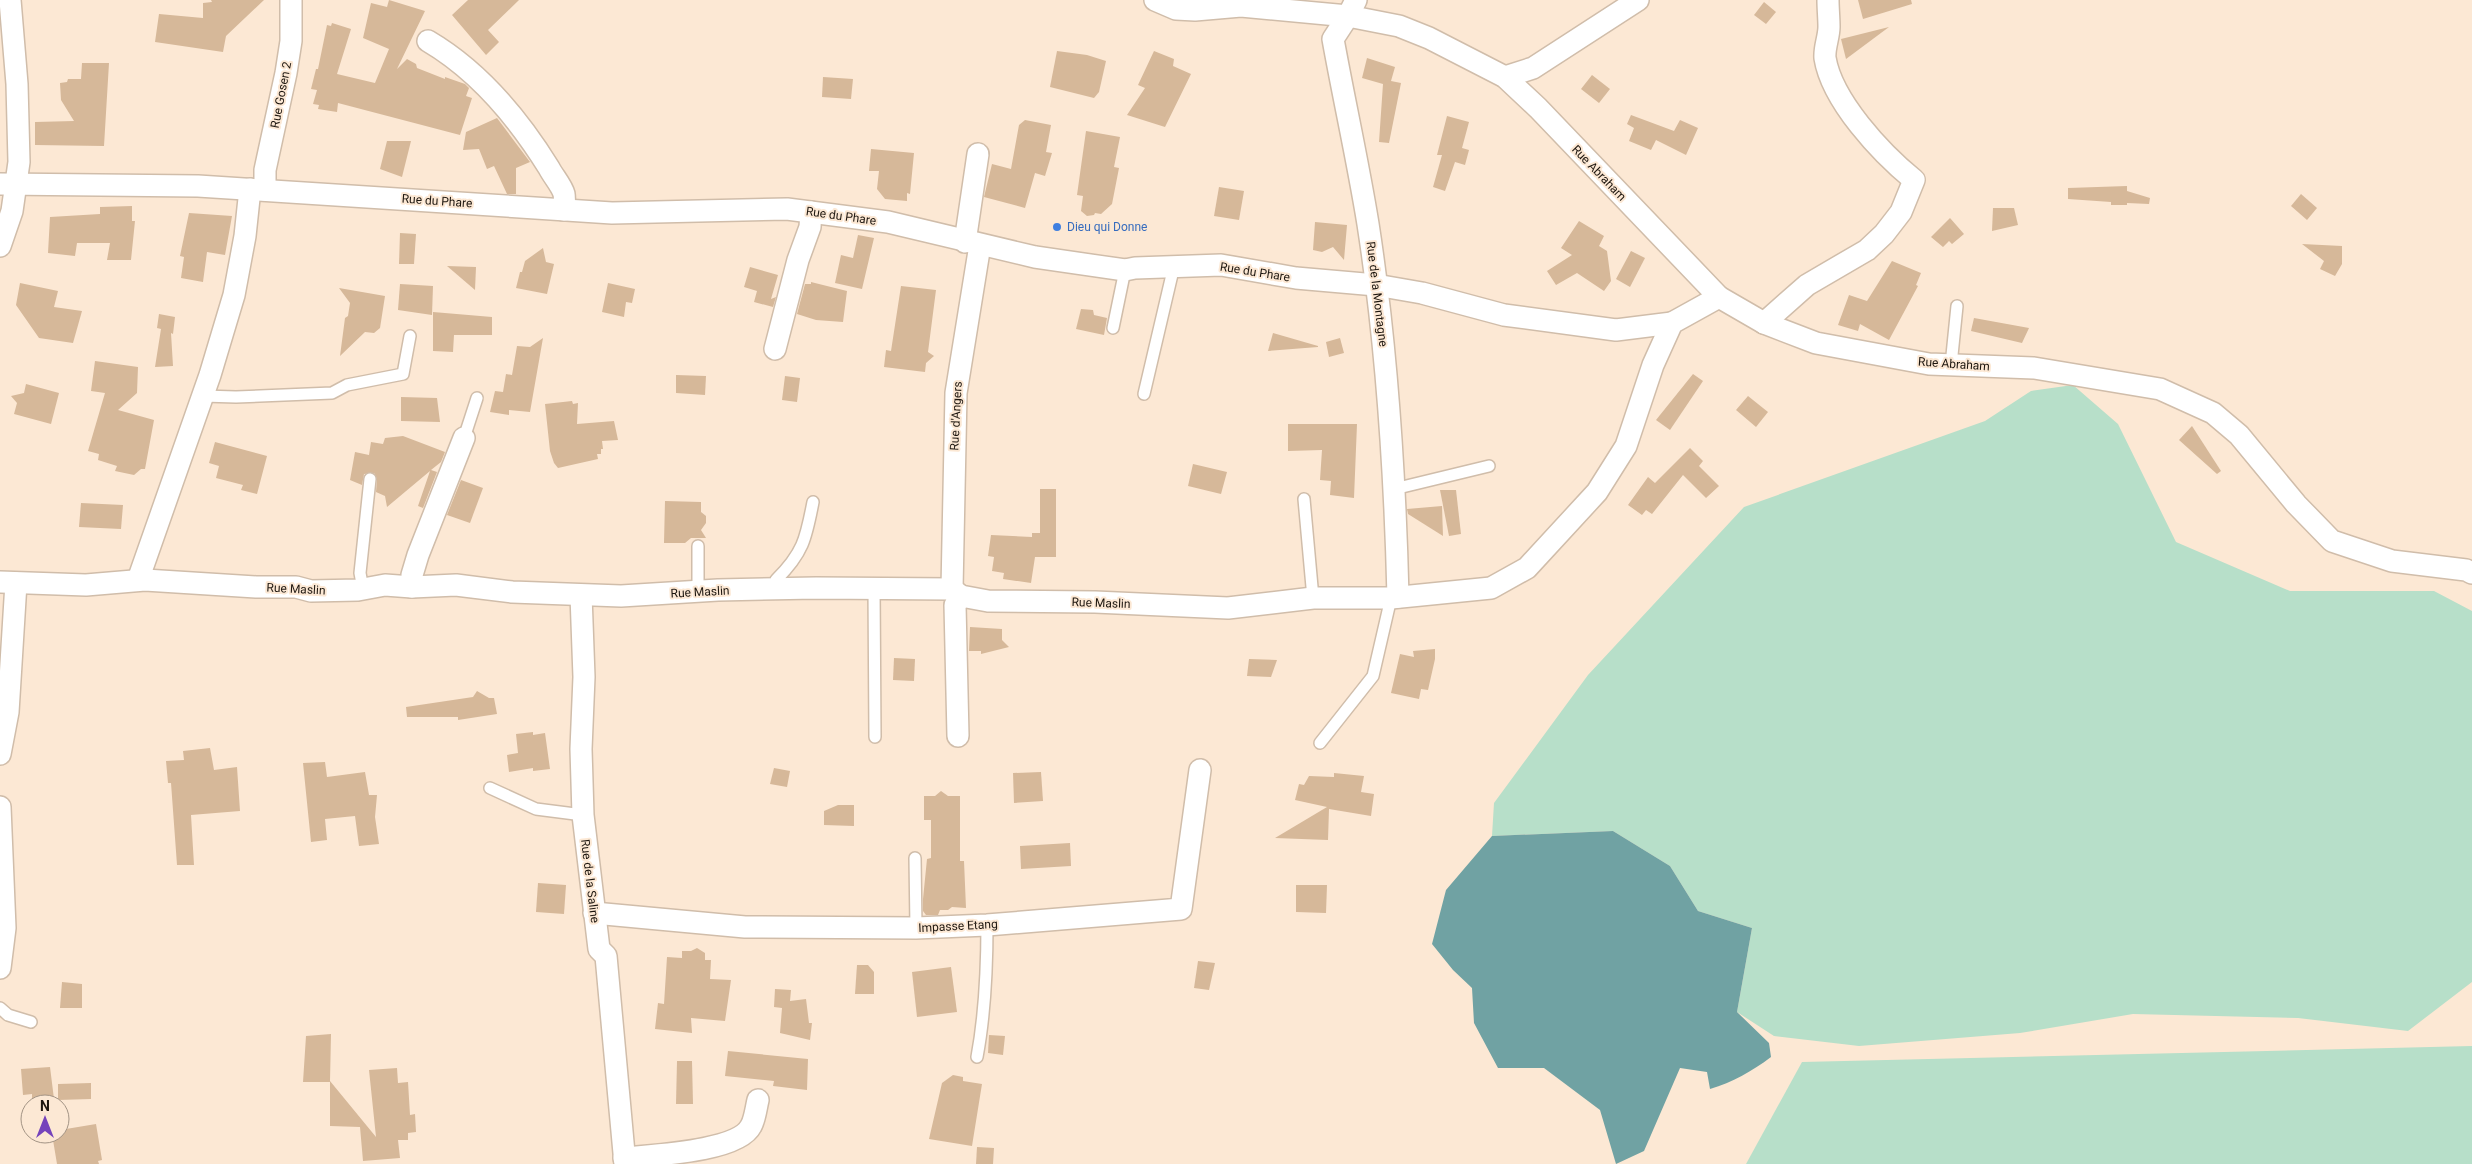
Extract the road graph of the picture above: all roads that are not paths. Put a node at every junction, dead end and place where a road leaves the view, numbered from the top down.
1 (10, 0) edge
2 (292, 0) edge
3 (1155, 0) edge
4 (1638, 0) edge
5 (1828, 0) edge
6 (1238, 3) edge
7 (1264, 4) edge
8 (1352, 8) edge
9 (428, 41) dead end
10 (1505, 77) junction
11 (978, 154) dead end
12 (8, 183) edge
13 (257, 189) junction
14 (564, 210) junction
15 (811, 212) junction
16 (973, 244) junction
17 (0, 246) edge
18 (1174, 266) junction
19 (1125, 270) junction
20 (1376, 286) junction
21 (1718, 297) junction
22 (1957, 306) dead end
23 (1672, 323) junction
24 (1764, 323) junction
25 (1113, 328) dead end
26 (410, 336) dead end
27 (775, 349) dead end
28 (1951, 365) junction
29 (1144, 394) dead end
30 (202, 396) junction
31 (477, 398) dead end
32 (464, 438) joint
33 (1489, 466) dead end
34 (370, 479) dead end
35 (1394, 489) junction
36 (1304, 499) dead end
37 (813, 502) dead end
38 (698, 546) dead end
39 (2472, 574) edge
40 (138, 580) junction
41 (8, 582) edge
42 (412, 587) junction
43 (874, 588) junction
44 (363, 590) junction
45 (775, 590) junction
46 (698, 592) junction
47 (956, 593) junction
48 (581, 595) junction
49 (1312, 598) junction
50 (1394, 598) junction
51 (958, 736) dead end
52 (876, 737) dead end
53 (1320, 743) dead end
54 (0, 754) edge
55 (1200, 770) dead end
56 (490, 788) dead end
57 (0, 807) edge
58 (583, 815) junction
59 (915, 858) dead end
60 (594, 913) junction
61 (987, 925) junction
62 (916, 928) junction
63 (0, 968) edge
64 (0, 1008) edge
65 (31, 1022) dead end
66 (977, 1057) dead end
67 (758, 1100) dead end
68 (625, 1161) edge

1 - 12 street
2 - 13 street, Rue Gosen 2
3 - 6 street, Rue Abraham
4 - 10 street
5 - 24 street
6 - 7 street, Rue Abraham
7 - 8 street, Rue Abraham
8 - 10 street, Rue Abraham
8 - 20 street, Rue de la Montagne
9 - 14 street
10 - 21 street, Rue Abraham
11 - 16 street, Rue d'Angers
12 - 13 street, Rue du Phare
12 - 17 street
13 - 14 street, Rue du Phare
13 - 30 street, Rue Gosen 2
14 - 15 street, Rue du Phare
15 - 16 street, Rue du Phare
15 - 27 street
16 - 19 street, Rue du Phare
16 - 47 street, Rue d'Angers
18 - 19 street, Rue du Phare
18 - 20 street, Rue du Phare
18 - 29 lane
19 - 25 lane
20 - 23 street, Rue du Phare
20 - 35 street, Rue de la Montagne
21 - 23 street
21 - 24 street, Rue Abraham
22 - 28 lane
23 - 50 street, Rue Maslin
24 - 28 street, Rue Abraham
26 - 30 lane
28 - 39 street, Rue Abraham
30 - 40 street, Rue Gosen 2
31 - 32 lane
32 - 42 street
33 - 35 lane
34 - 44 lane
35 - 50 street, Rue de la Montagne
36 - 49 lane
37 - 45 lane
38 - 46 lane
40 - 41 street, Rue Maslin
40 - 44 street, Rue Maslin
41 - 54 street
42 - 44 street, Rue Maslin
42 - 48 street, Rue Maslin
43 - 45 street, Rue Maslin
43 - 47 street, Rue Maslin
43 - 52 lane
45 - 46 street, Rue Maslin
46 - 48 street, Rue Maslin
47 - 49 street, Rue Maslin
47 - 51 street, Rue d'Angers
48 - 58 street, Rue de la Saline
49 - 50 street, Rue Maslin
50 - 53 lane
55 - 61 street, Impasse Etang
56 - 58 lane
57 - 63 street
58 - 60 street, Rue de la Saline
59 - 62 lane
60 - 62 street, Impasse Etang
60 - 68 street, Rue de la Saline
61 - 62 street, Impasse Etang
61 - 66 lane
64 - 65 lane
67 - 68 street

